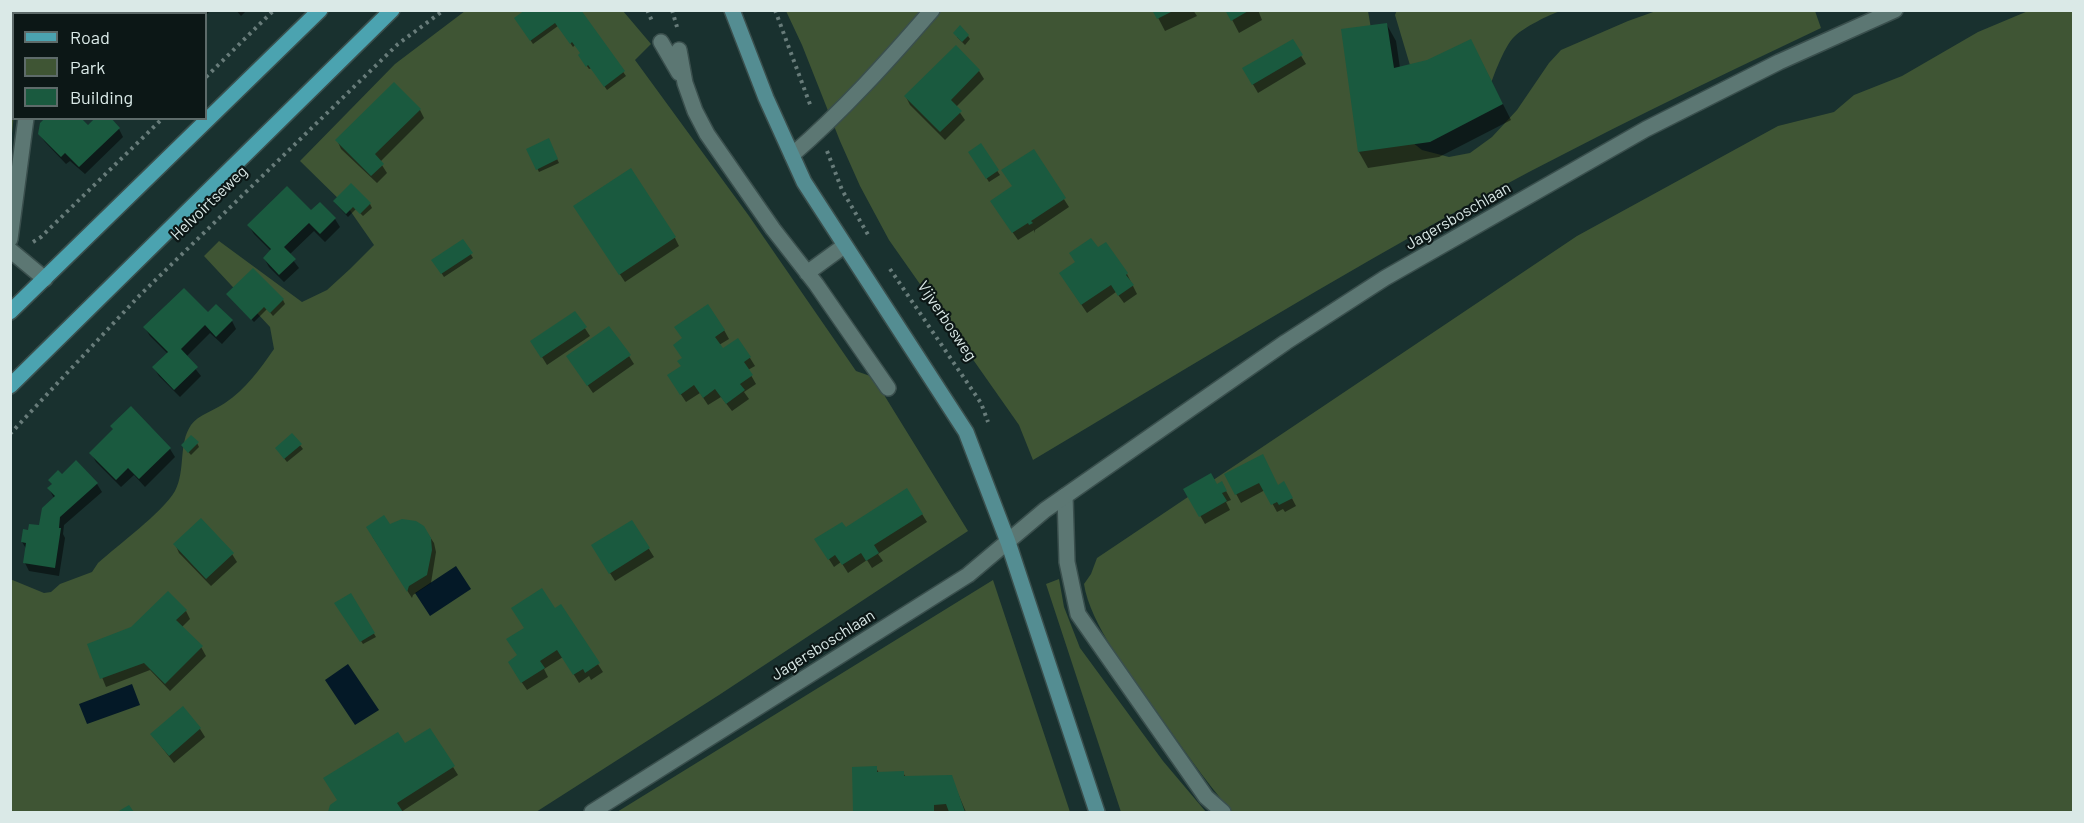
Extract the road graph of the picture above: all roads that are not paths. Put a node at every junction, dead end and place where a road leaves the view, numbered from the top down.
1 (320, 10) edge
2 (392, 10) edge
3 (732, 10) edge
4 (933, 10) edge
5 (1895, 10) edge
6 (661, 42) dead end
7 (679, 50) dead end
8 (685, 83) junction
9 (26, 120) edge
10 (792, 155) junction
11 (10, 239) edge
12 (844, 246) junction
13 (10, 250) edge
14 (807, 273) junction
15 (45, 279) junction
16 (10, 312) edge
17 (10, 386) edge
18 (888, 388) dead end
19 (1065, 496) junction
20 (1008, 542) junction
21 (592, 813) edge
22 (1097, 813) edge
23 (1223, 813) edge

1 - 15 main road
2 - 17 main road, Helvoirtseweg
3 - 10 main road
4 - 10 street
5 - 19 street, Jagersboschlaan
6 - 8 street
7 - 8 street
8 - 14 street
9 - 11 street
10 - 12 main road
12 - 14 street
12 - 20 main road
13 - 15 street
14 - 18 street
15 - 16 main road
19 - 20 street, Jagersboschlaan
19 - 23 street
20 - 21 street, Jagersboschlaan
20 - 22 main road

